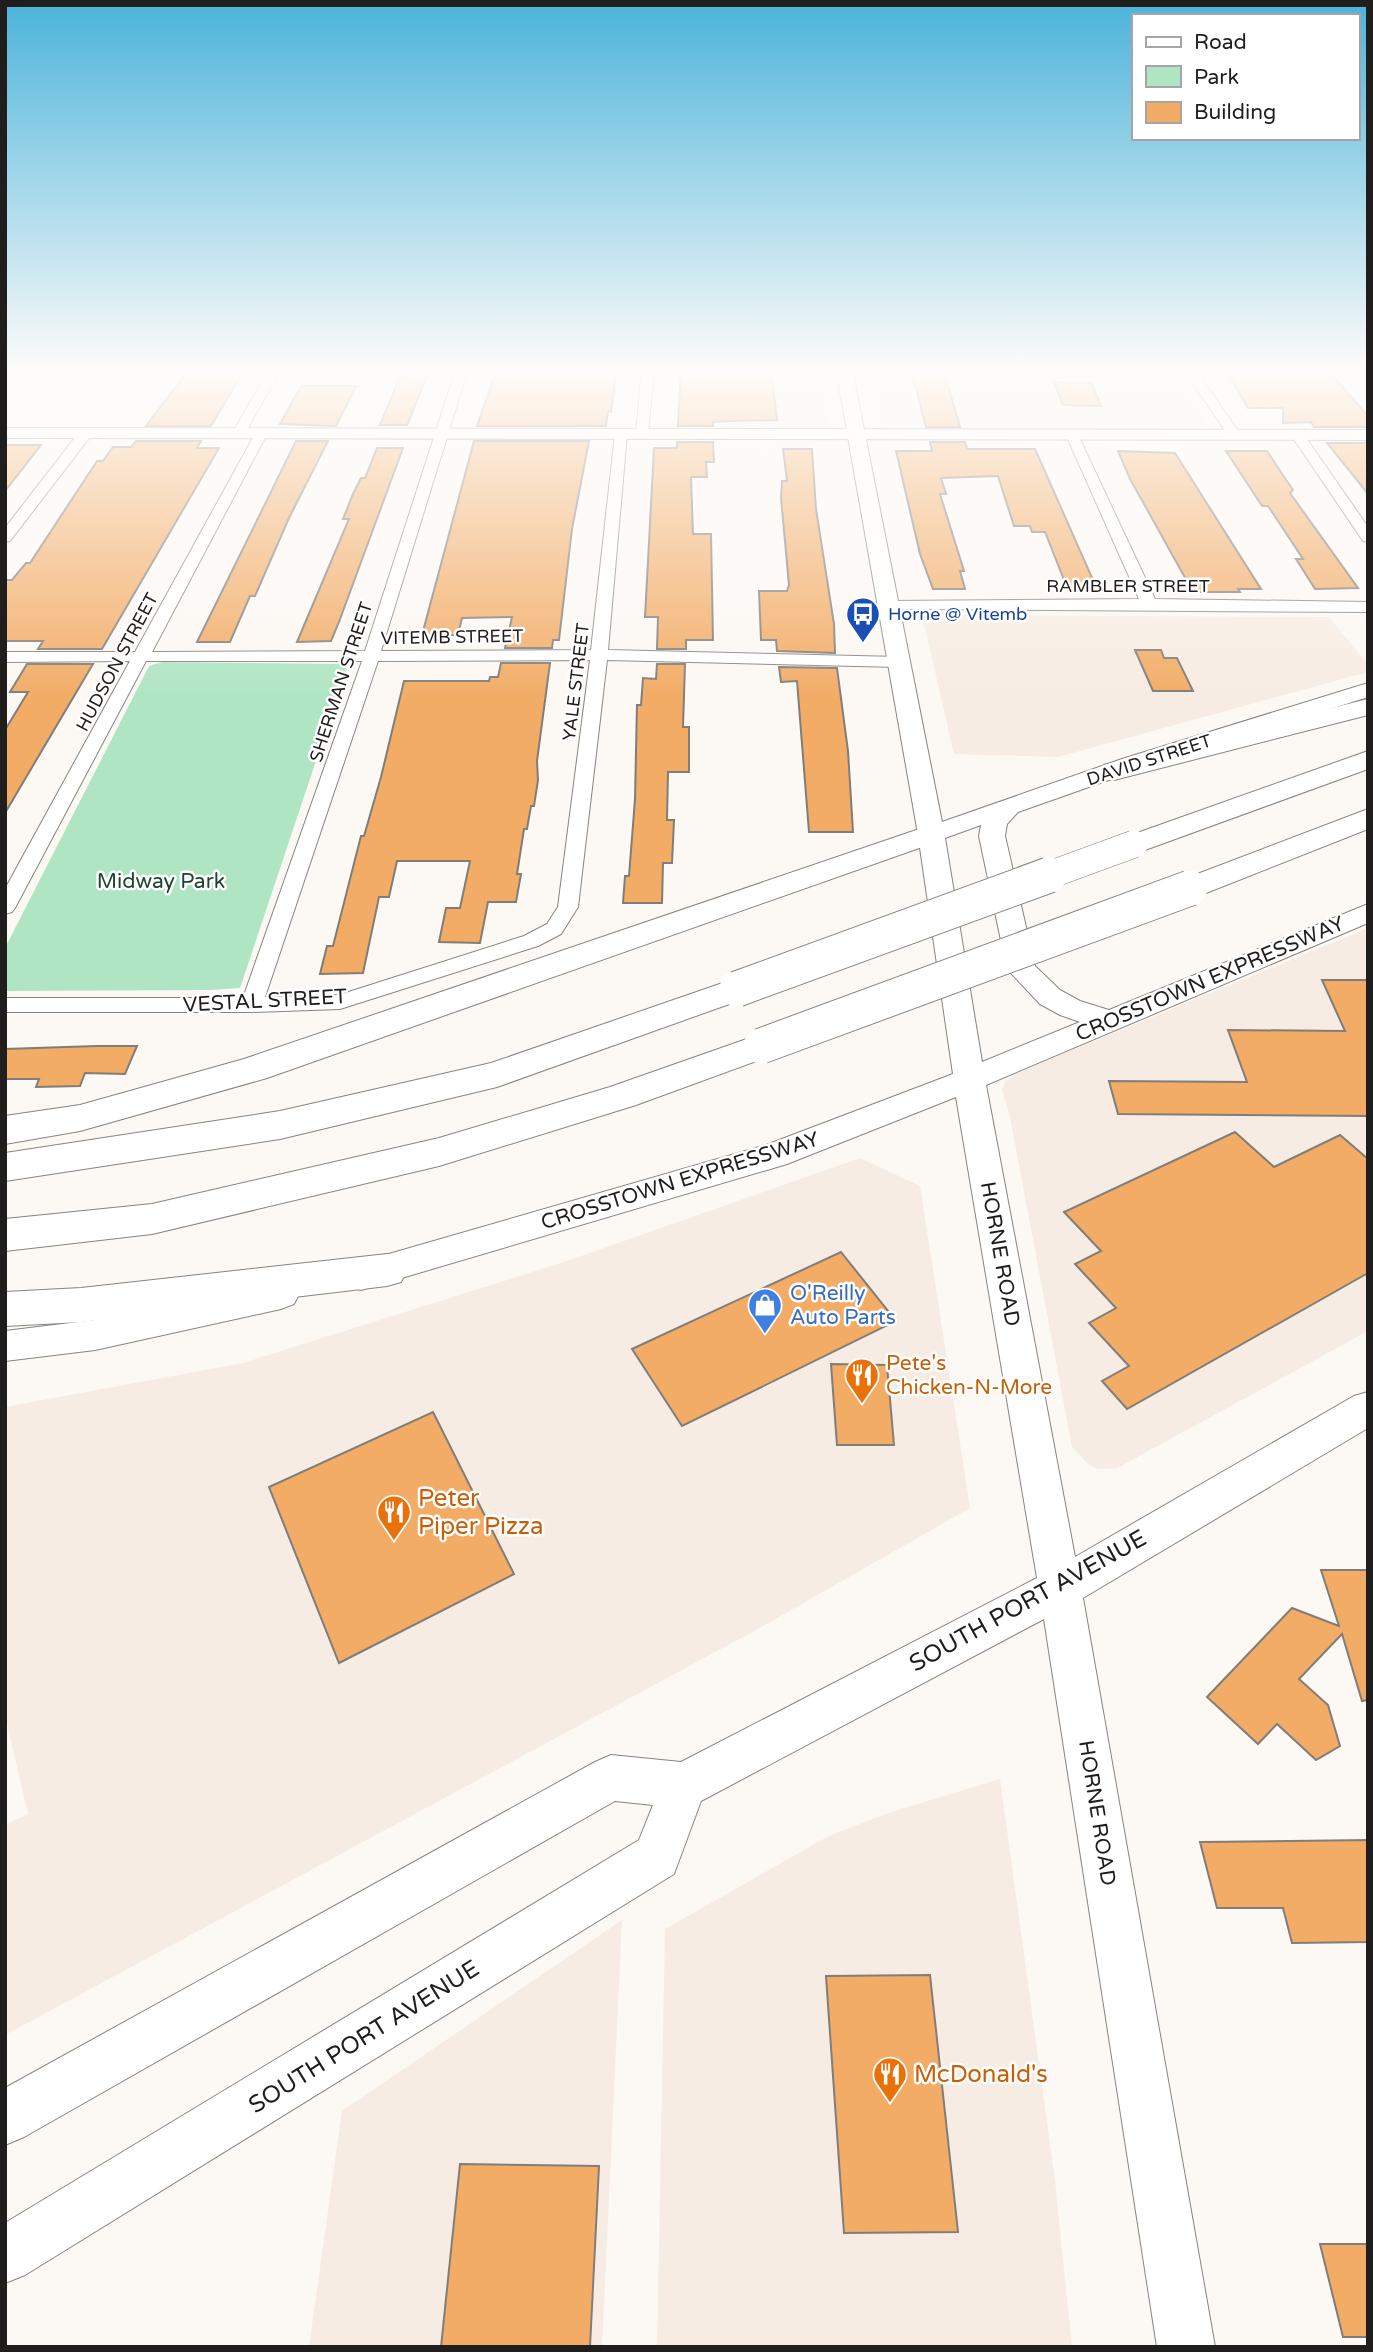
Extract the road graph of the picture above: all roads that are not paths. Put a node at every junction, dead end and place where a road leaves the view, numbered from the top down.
1 (51, 479) edge
2 (237, 479) edge
3 (427, 479) edge
4 (617, 479) edge
5 (866, 479) edge
6 (1092, 479) edge
7 (1327, 479) edge
8 (5, 538) edge
9 (1368, 538) edge
10 (1149, 604) junction
11 (889, 606) junction
12 (1368, 607) edge
13 (599, 655) junction
14 (5, 657) edge
15 (142, 657) junction
16 (371, 657) junction
17 (899, 662) junction
18 (1368, 691) edge
19 (1368, 707) edge
20 (1368, 759) edge
21 (1114, 771) junction
22 (1008, 808) junction
23 (1368, 818) edge
24 (931, 834) junction
25 (5, 908) edge
26 (1368, 913) edge
27 (554, 929) joint
28 (5, 1005) edge
29 (251, 1005) junction
30 (1110, 1021) junction
31 (969, 1080) junction
32 (5, 1130) edge
33 (5, 1167) edge
34 (5, 1235) edge
35 (387, 1270) junction
36 (5, 1309) edge
37 (5, 1346) edge
38 (1368, 1408) edge
39 (1060, 1588) junction
40 (684, 1785) junction
41 (5, 2118) edge
42 (5, 2255) edge
43 (1186, 2347) edge

1 - 8 street
2 - 15 street, HUDSON STREET
3 - 16 street, SHERMAN STREET
4 - 13 street, YALE STREET
5 - 11 main road, HORNE ROAD
6 - 10 street
7 - 9 street
10 - 11 street, RAMBLER STREET
10 - 12 street, RAMBLER STREET
11 - 17 main road, HORNE ROAD
13 - 16 street, VITEMB STREET
13 - 17 street, VITEMB STREET
13 - 27 street, YALE STREET
14 - 15 street, VITEMB STREET
15 - 16 street, VITEMB STREET
15 - 25 street, HUDSON STREET
16 - 29 street, SHERMAN STREET
17 - 24 main road, HORNE ROAD
18 - 21 main road, DAVID STREET
19 - 21 highway
20 - 33 highway, bridge
21 - 22 main road, DAVID STREET
22 - 24 main road, DAVID STREET
22 - 30 main road
23 - 34 highway, bridge
24 - 31 main road, HORNE ROAD
24 - 32 highway
26 - 30 main road, CROSSTOWN EXPRESSWAY
27 - 29 street, VESTAL STREET
28 - 29 street, VESTAL STREET
30 - 31 main road, CROSSTOWN EXPRESSWAY
31 - 35 main road, CROSSTOWN EXPRESSWAY
31 - 39 main road, HORNE ROAD
35 - 36 highway
35 - 37 main road, CROSSTOWN EXPRESSWAY
38 - 39 main road, SOUTH PORT AVENUE
39 - 40 main road, SOUTH PORT AVENUE
39 - 43 main road, HORNE ROAD
40 - 41 main road
40 - 42 main road, SOUTH PORT AVENUE

